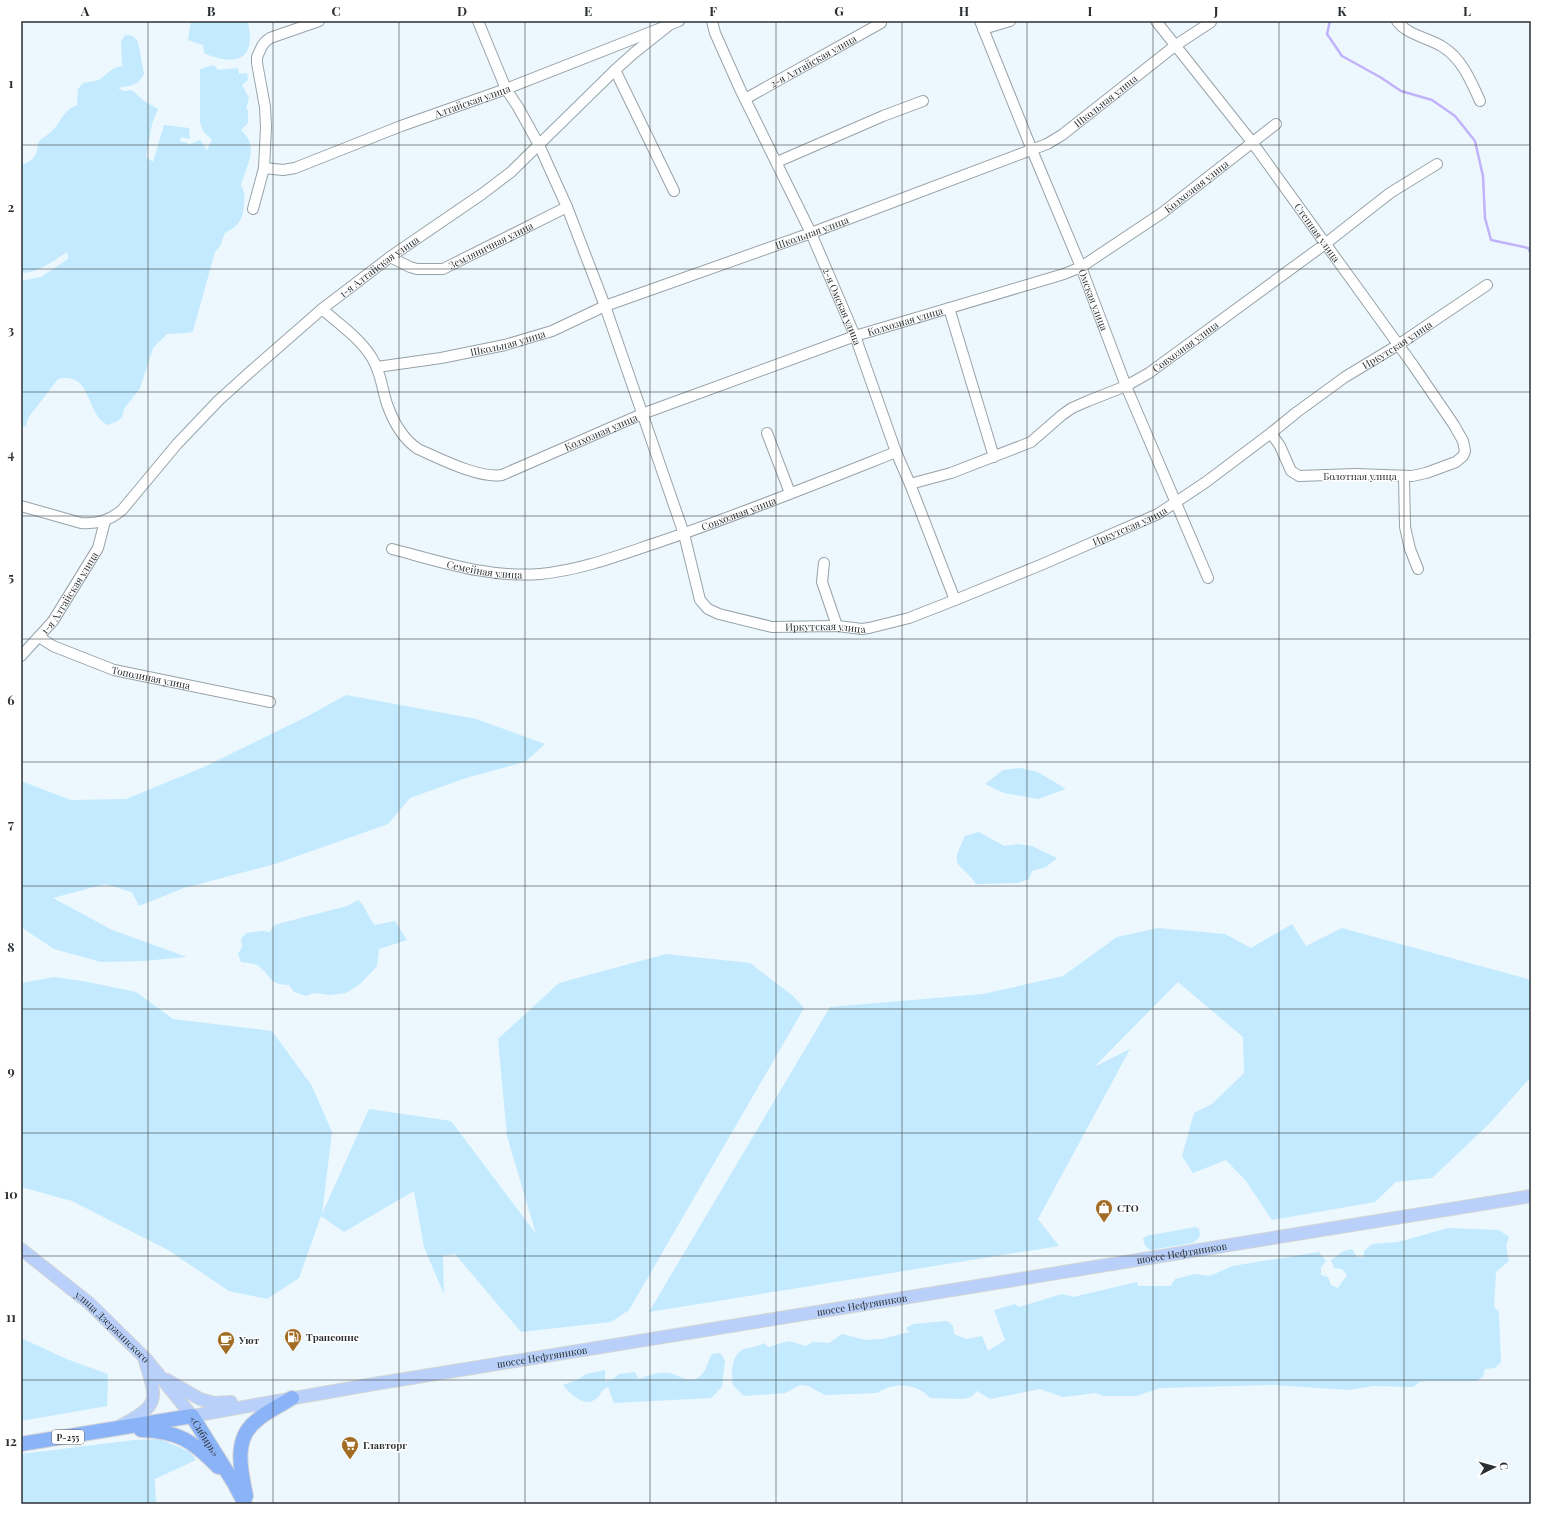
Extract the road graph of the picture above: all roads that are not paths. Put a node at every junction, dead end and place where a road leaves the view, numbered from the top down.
1 (319, 21) edge
2 (478, 21) edge
3 (679, 21) edge
4 (712, 21) edge
5 (1010, 21) edge
6 (1156, 21) edge
7 (1397, 21) edge
8 (1211, 22) edge
9 (881, 23) dead end
10 (982, 25) edge
11 (668, 26) junction
12 (1176, 45) junction
13 (615, 70) junction
14 (506, 89) junction
15 (745, 99) junction
16 (1480, 100) dead end
17 (923, 101) dead end
18 (1276, 124) dead end
19 (1252, 142) junction
20 (539, 145) junction
21 (1032, 150) junction
22 (777, 162) junction
23 (1437, 164) dead end
24 (264, 168) junction
25 (674, 191) dead end
26 (567, 208) junction
27 (253, 209) dead end
28 (810, 233) junction
29 (1325, 244) junction
30 (390, 257) junction
31 (1081, 267) junction
32 (1487, 286) dead end
33 (605, 306) junction
34 (949, 308) junction
35 (322, 309) junction
36 (855, 336) junction
37 (1398, 345) junction
38 (377, 367) junction
39 (1126, 386) junction
40 (642, 414) junction
41 (767, 433) dead end
42 (1271, 433) junction
43 (1465, 451) joint
44 (896, 452) junction
45 (994, 457) junction
46 (1404, 476) junction
47 (910, 484) junction
48 (790, 493) junction
49 (1176, 501) junction
50 (21, 506) edge
51 (105, 521) junction
52 (684, 534) junction
53 (392, 549) dead end
54 (824, 563) dead end
55 (578, 568) joint
56 (1418, 569) dead end
57 (1208, 578) dead end
58 (955, 600) junction
59 (837, 626) junction
60 (39, 637) junction
61 (21, 656) edge
62 (270, 702) dead end
63 (1531, 1196) edge
64 (21, 1249) edge
65 (143, 1356) junction
66 (159, 1374) junction
67 (292, 1398) junction
68 (272, 1401) junction
69 (192, 1416) junction
70 (114, 1430) junction
71 (21, 1444) edge
72 (234, 1483) junction
73 (246, 1504) edge

1 - 24 street
2 - 14 street
3 - 11 street, Алтайская улица
4 - 15 street, 2-я Омская улица
5 - 10 street
6 - 12 street, Степная улица
7 - 16 street
8 - 12 street, Школьная улица
9 - 15 street, 2-я Алтайская улица
10 - 21 street, Омская улица
11 - 13 street, 1-я Алтайская улица
11 - 14 street, Алтайская улица
12 - 19 street, Степная улица
12 - 21 street, Школьная улица
13 - 20 street, 1-я Алтайская улица
13 - 25 street
14 - 20 street
14 - 24 street, Алтайская улица
15 - 22 street, 2-я Омская улица
17 - 22 street
18 - 19 street, Колхозная улица
19 - 29 street, Степная улица
19 - 31 street, Колхозная улица
20 - 26 street
20 - 30 street, 1-я Алтайская улица
21 - 28 street, Школьная улица
21 - 31 street, Омская улица
22 - 28 street, 2-я Омская улица
23 - 29 street, Совхозная улица
24 - 27 street
26 - 30 street, Земляничная улица
26 - 33 street
28 - 33 street, Школьная улица
28 - 36 street, 2-я Омская улица
29 - 37 street, Степная улица
29 - 39 street, Совхозная улица
30 - 35 street, 1-я Алтайская улица
31 - 34 street, Колхозная улица
31 - 39 street, Омская улица
32 - 37 street, Иркутская улица
33 - 38 street, Школьная улица
33 - 40 street
34 - 36 street, Колхозная улица
34 - 45 street
35 - 38 street, Колхозная улица
35 - 51 street, 1-я Алтайская улица
36 - 40 street, Колхозная улица
36 - 44 street, 2-я Омская улица
37 - 42 street, Иркутская улица
37 - 43 street, Степная улица
38 - 40 street, Колхозная улица
39 - 45 street, Совхозная улица
39 - 49 street, Омская улица
40 - 52 street
41 - 48 street
42 - 46 street, Болотная улица
42 - 49 street, Иркутская улица
43 - 46 street, Болотная улица
44 - 47 street, 2-я Омская улица
44 - 48 street, Совхозная улица
45 - 47 street, Совхозная улица
46 - 56 street
47 - 58 street, 2-я Омская улица
48 - 52 street, Совхозная улица
49 - 57 street, Омская улица
49 - 58 street, Иркутская улица
50 - 51 street, 1-я Алтайская улица
51 - 60 street, 1-я Алтайская улица
52 - 55 street, Совхозная улица
52 - 59 street, Иркутская улица
53 - 55 street, Семейная улица
54 - 59 street
58 - 59 street, Иркутская улица
60 - 61 street, 1-я Алтайская улица
60 - 62 street, Тополиная улица
63 - 67 main road, шоссе Нефтяников
64 - 65 main road, улица Дзержинского
65 - 66 main road, улица Дзержинского
65 - 70 main road
66 - 68 main road
66 - 69 main road, улица Дзержинского
67 - 68 main road, шоссе Нефтяников
67 - 73 highway
68 - 69 main road, шоссе Нефтяников
69 - 70 highway, «Сибирь» / Р-255
69 - 72 highway, «Сибирь»
70 - 71 highway, Р-255
70 - 72 highway
72 - 73 highway, «Сибирь»

